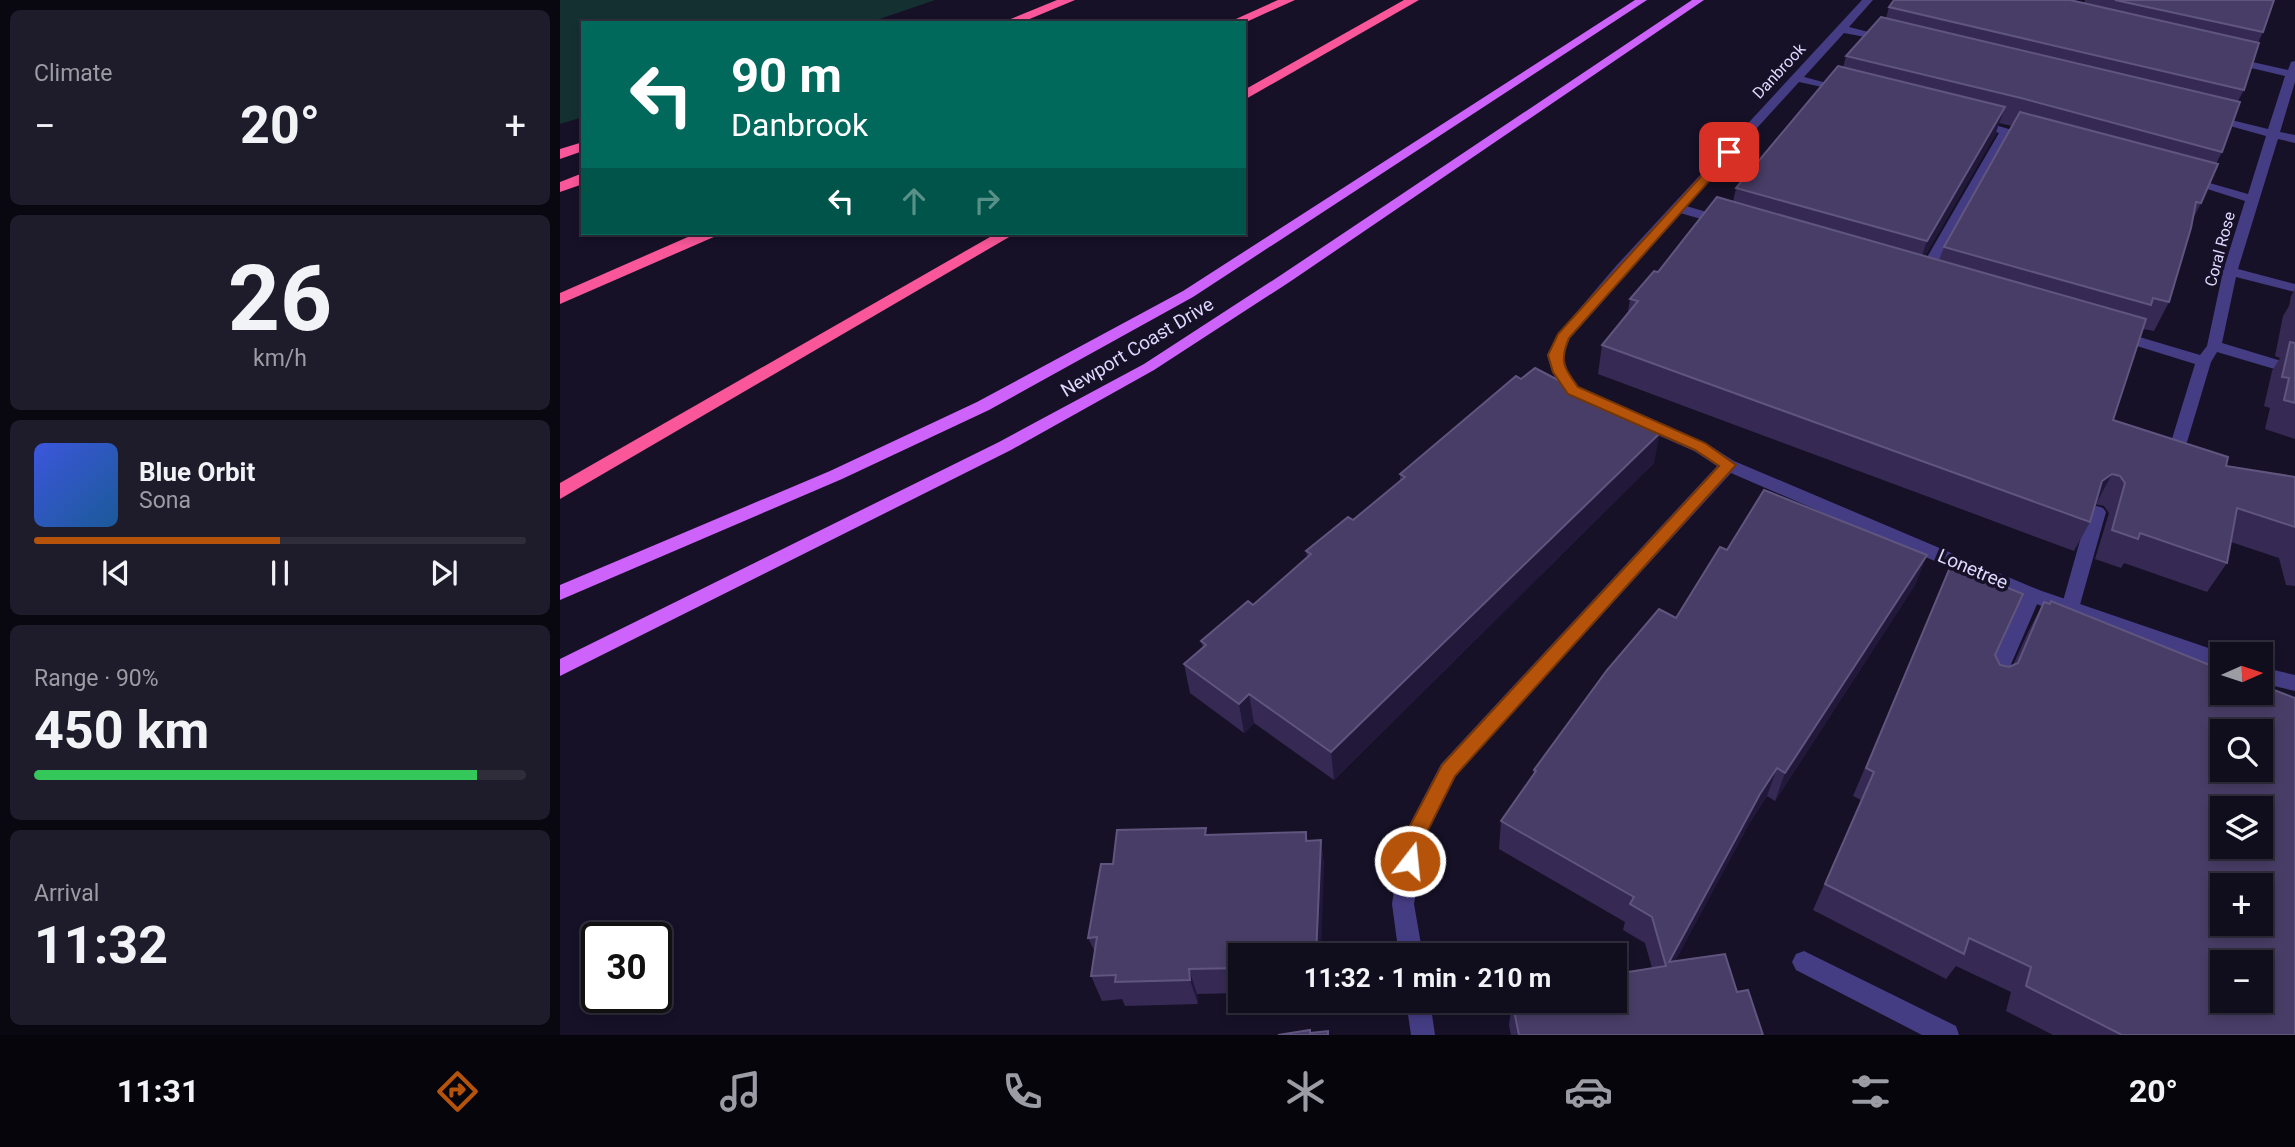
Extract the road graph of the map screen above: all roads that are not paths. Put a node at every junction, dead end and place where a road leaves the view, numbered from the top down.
1 (1069, 0) edge
2 (1289, 0) edge
3 (1413, 0) edge
4 (1643, 0) edge
5 (1699, 0) edge
6 (1868, 0) edge
7 (1012, 21) edge
8 (1238, 21) edge
9 (1843, 29) junction
10 (1897, 42) edge
11 (2212, 56) edge
12 (2293, 69) edge
13 (1796, 78) junction
14 (1861, 94) edge
15 (1246, 95) edge
16 (2204, 117) edge
17 (1967, 121) edge
18 (2006, 131) junction
19 (2271, 134) junction
20 (2295, 139) edge
21 (2045, 142) edge
22 (581, 147) edge
23 (560, 154) edge
24 (2174, 177) edge
25 (581, 179) edge
26 (560, 187) edge
27 (2252, 199) junction
28 (1679, 208) junction
29 (1743, 227) edge
30 (705, 235) edge
31 (1005, 235) edge
32 (2230, 271) junction
33 (1922, 278) edge
34 (2295, 288) edge
35 (560, 299) edge
36 (2096, 329) edge
37 (2214, 346) junction
38 (2203, 361) junction
39 (2295, 370) edge
40 (2179, 442) edge
41 (1728, 465) junction
42 (560, 492) edge
43 (2097, 512) edge
44 (560, 593) edge
45 (2032, 595) junction
46 (2070, 608) junction
47 (2210, 658) edge
48 (560, 668) edge
49 (2273, 678) edge
50 (2295, 683) edge
51 (1992, 685) edge
52 (1409, 943) edge
53 (1804, 962) dead end
54 (1420, 1013) edge
55 (1423, 1035) edge
56 (1947, 1035) edge

1 - 7 highway
2 - 8 highway
3 - 15 highway
4 - 44 main road, Newport Coast Drive
5 - 48 main road, Newport Coast Drive
6 - 9 street, Danbrook
9 - 10 street
9 - 13 street, Danbrook
11 - 12 street
12 - 19 street, Coral Rose
13 - 14 street
13 - 28 street, Danbrook
16 - 19 street
17 - 18 street
18 - 21 street
18 - 33 street
19 - 20 street
19 - 27 street, Coral Rose
22 - 23 highway
24 - 27 street
25 - 26 highway
27 - 32 street, Coral Rose
28 - 29 street
28 - 41 street, Danbrook
30 - 35 highway
31 - 42 highway
32 - 34 street
32 - 37 street, Coral Rose
36 - 38 street
37 - 38 street, Coral Rose
37 - 39 street
38 - 40 street, Coral Rose
41 - 45 street, Lonetree
41 - 52 street
43 - 46 street
45 - 46 street, Lonetree
45 - 51 street
46 - 47 street, Lonetree
49 - 50 street
53 - 56 street
54 - 55 street

